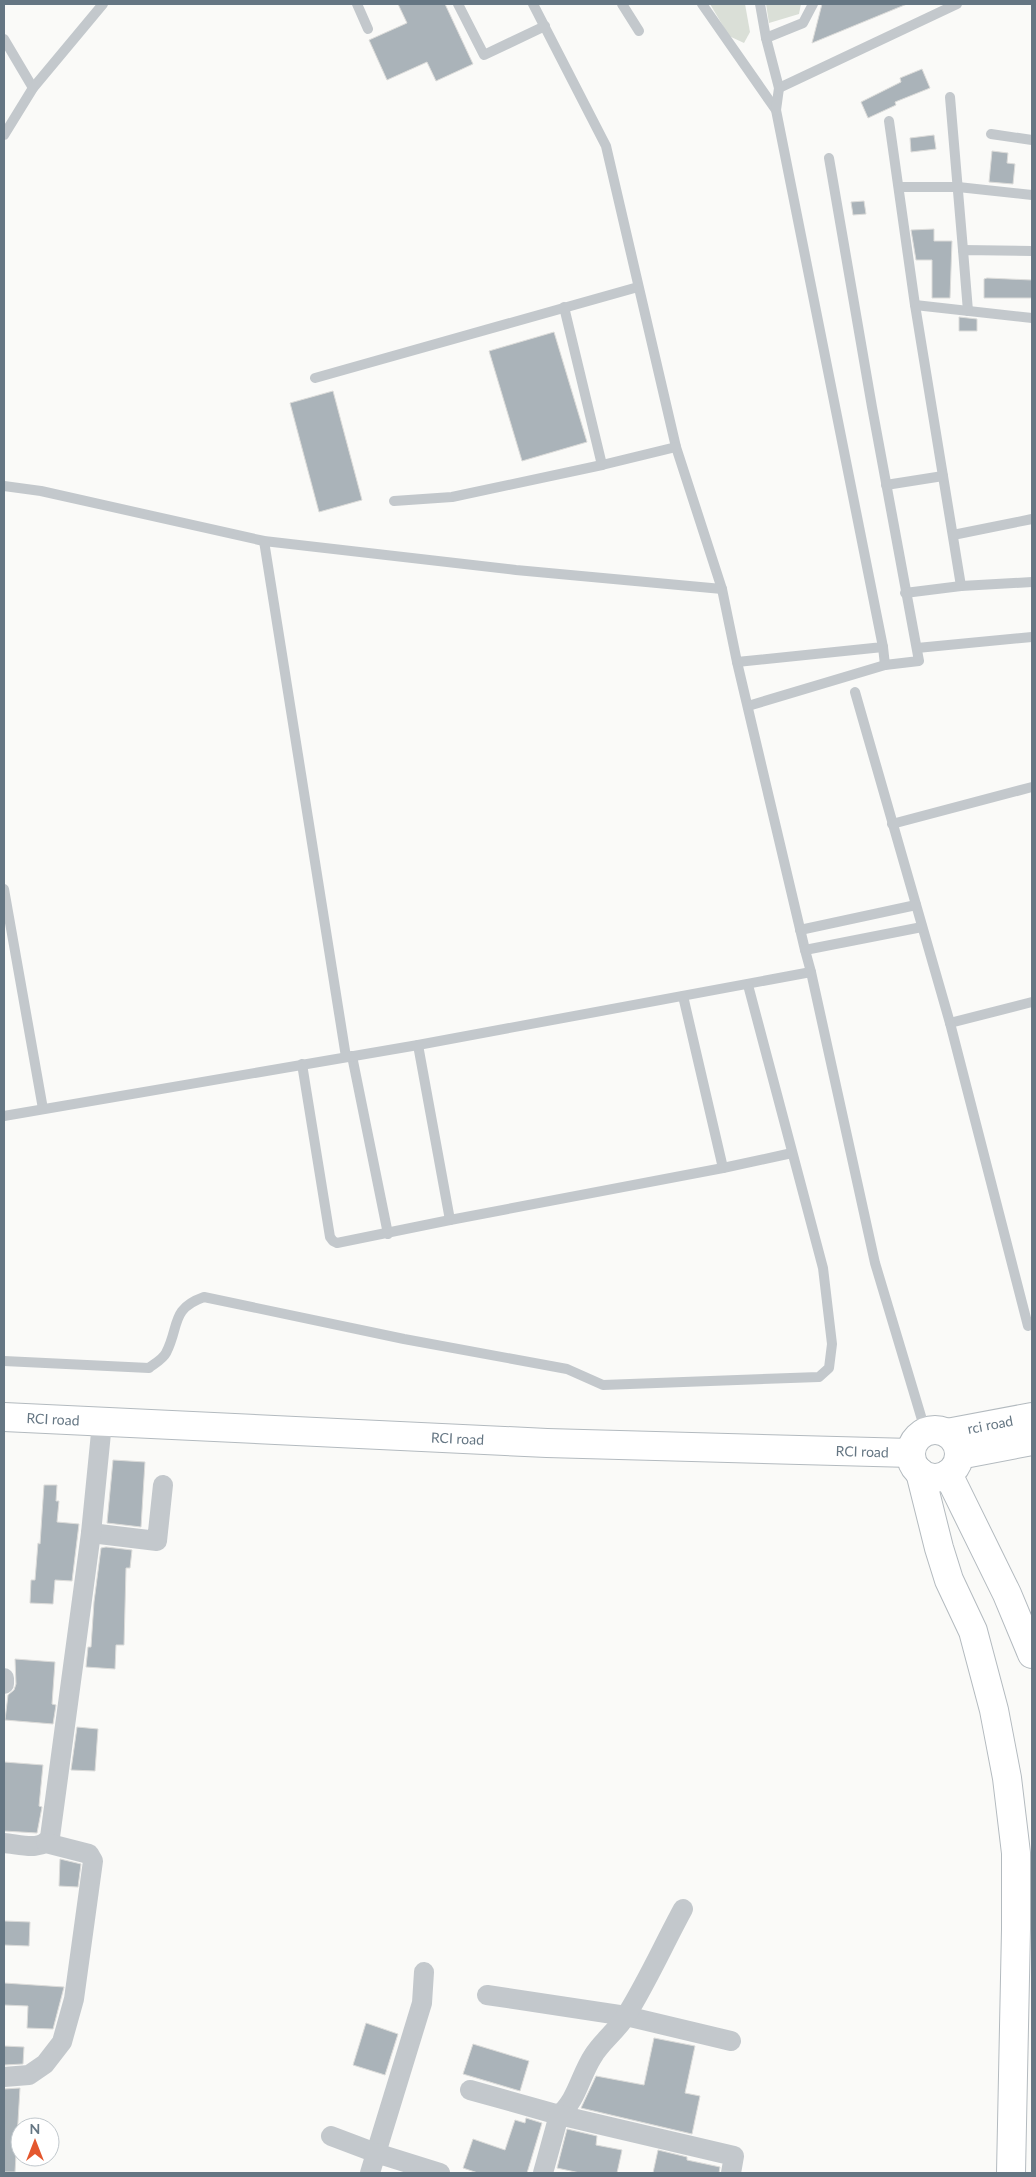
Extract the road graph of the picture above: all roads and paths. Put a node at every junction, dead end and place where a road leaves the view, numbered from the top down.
1 (103, 4) edge
2 (357, 4) edge
3 (458, 4) edge
4 (533, 4) edge
5 (622, 4) edge
6 (702, 4) edge
7 (760, 4) edge
8 (813, 4) edge
9 (957, 4) edge
10 (545, 26) junction
11 (368, 29) dead end
12 (639, 31) dead end
13 (766, 38) junction
14 (4, 39) edge
15 (32, 88) junction
16 (779, 88) junction
17 (950, 97) dead end
18 (776, 110) junction
19 (889, 120) dead end
20 (991, 134) dead end
21 (4, 135) edge
22 (1032, 140) edge
23 (829, 158) dead end
24 (899, 187) junction
25 (958, 187) junction
26 (1032, 195) edge
27 (963, 250) junction
28 (1032, 251) edge
29 (638, 288) junction
30 (915, 305) junction
31 (564, 307) junction
32 (968, 311) junction
33 (1032, 318) edge
34 (315, 378) dead end
35 (676, 447) junction
36 (602, 465) junction
37 (943, 476) junction
38 (886, 485) junction
39 (4, 486) edge
40 (394, 501) dead end
41 (1032, 519) edge
42 (953, 535) junction
43 (264, 541) junction
44 (1032, 582) edge
45 (961, 586) junction
46 (722, 589) junction
47 (905, 594) junction
48 (1032, 637) edge
49 (883, 647) junction
50 (917, 648) junction
51 (737, 662) junction
52 (885, 665) junction
53 (854, 692) dead end
54 (748, 706) junction
55 (1032, 787) edge
56 (892, 824) junction
57 (4, 889) edge
58 (916, 905) junction
59 (922, 927) junction
60 (800, 930) junction
61 (805, 950) junction
62 (811, 972) junction
63 (748, 985) junction
64 (684, 996) junction
65 (1032, 1002) edge
66 (950, 1023) junction
67 (418, 1045) junction
68 (349, 1056) junction
69 (302, 1064) junction
70 (43, 1109) junction
71 (4, 1116) edge
72 (792, 1153) junction
73 (724, 1168) junction
74 (450, 1220) junction
75 (388, 1234) junction
76 (1028, 1326) dead end
77 (4, 1361) edge
78 (1032, 1416) edge
79 (4, 1417) edge
80 (102, 1423) junction
81 (1032, 1441) edge
82 (935, 1453) junction
83 (163, 1486) dead end
84 (91, 1533) junction
85 (1032, 1654) edge
86 (4, 1678) edge
87 (4, 1684) edge
88 (4, 1843) edge
89 (46, 1843) junction
90 (683, 1908) dead end
91 (424, 1972) dead end
92 (487, 1995) dead end
93 (626, 2016) junction
94 (731, 2041) dead end
95 (4, 2076) edge
96 (470, 2090) dead end
97 (559, 2116) junction
98 (331, 2136) dead end
99 (376, 2152) junction
100 (370, 2173) edge
101 (440, 2173) edge
102 (542, 2173) edge
103 (732, 2173) edge
104 (1011, 2173) edge

1 - 15 lane
2 - 11 lane
3 - 10 lane
4 - 10 lane
5 - 12 lane
6 - 18 lane
7 - 13 lane
8 - 13 lane
9 - 16 lane
10 - 29 lane
13 - 16 lane
14 - 15 lane
15 - 21 lane
16 - 18 lane
17 - 25 lane
18 - 49 lane
19 - 24 lane
20 - 22 lane
23 - 38 lane
24 - 25 lane
24 - 30 lane
25 - 26 lane
25 - 27 lane
27 - 28 lane
27 - 32 lane
29 - 31 lane
29 - 35 lane
30 - 32 lane
30 - 37 lane
31 - 34 lane
31 - 36 lane
32 - 33 lane
35 - 36 lane
35 - 46 lane
36 - 40 lane
37 - 38 lane
37 - 42 lane
38 - 47 lane
39 - 43 lane
41 - 42 lane
42 - 45 lane
43 - 46 lane
43 - 68 lane
44 - 45 lane
45 - 47 lane
46 - 51 lane
47 - 50 lane
48 - 50 lane
49 - 51 lane
49 - 52 lane
50 - 52 lane
51 - 54 lane
52 - 54 lane
53 - 56 lane
54 - 60 lane
55 - 56 lane
56 - 58 lane
57 - 70 lane
58 - 59 lane
58 - 60 lane
59 - 61 lane
59 - 66 lane
60 - 61 lane
61 - 62 lane
62 - 63 lane
62 - 82 lane
63 - 64 lane
63 - 72 lane
64 - 67 lane
64 - 73 lane
65 - 66 lane
66 - 76 lane
67 - 68 lane
67 - 74 lane
68 - 69 lane
68 - 75 lane
69 - 70 lane
69 - 75 lane
70 - 71 lane
72 - 73 lane
72 - 77 lane
73 - 74 lane
74 - 75 lane
78 - 82 main road, rci road
79 - 80 main road, RCI road
80 - 82 main road, RCI road
80 - 84 street
81 - 82 main road, RCI road
82 - 85 main road
82 - 104 main road
83 - 84 street
84 - 89 street
86 - 87 street
88 - 89 street
89 - 95 street
90 - 93 street
91 - 99 street
92 - 93 street
93 - 94 street
93 - 97 street
96 - 97 street
97 - 102 street
97 - 103 street
98 - 99 street
99 - 100 street
99 - 101 street

